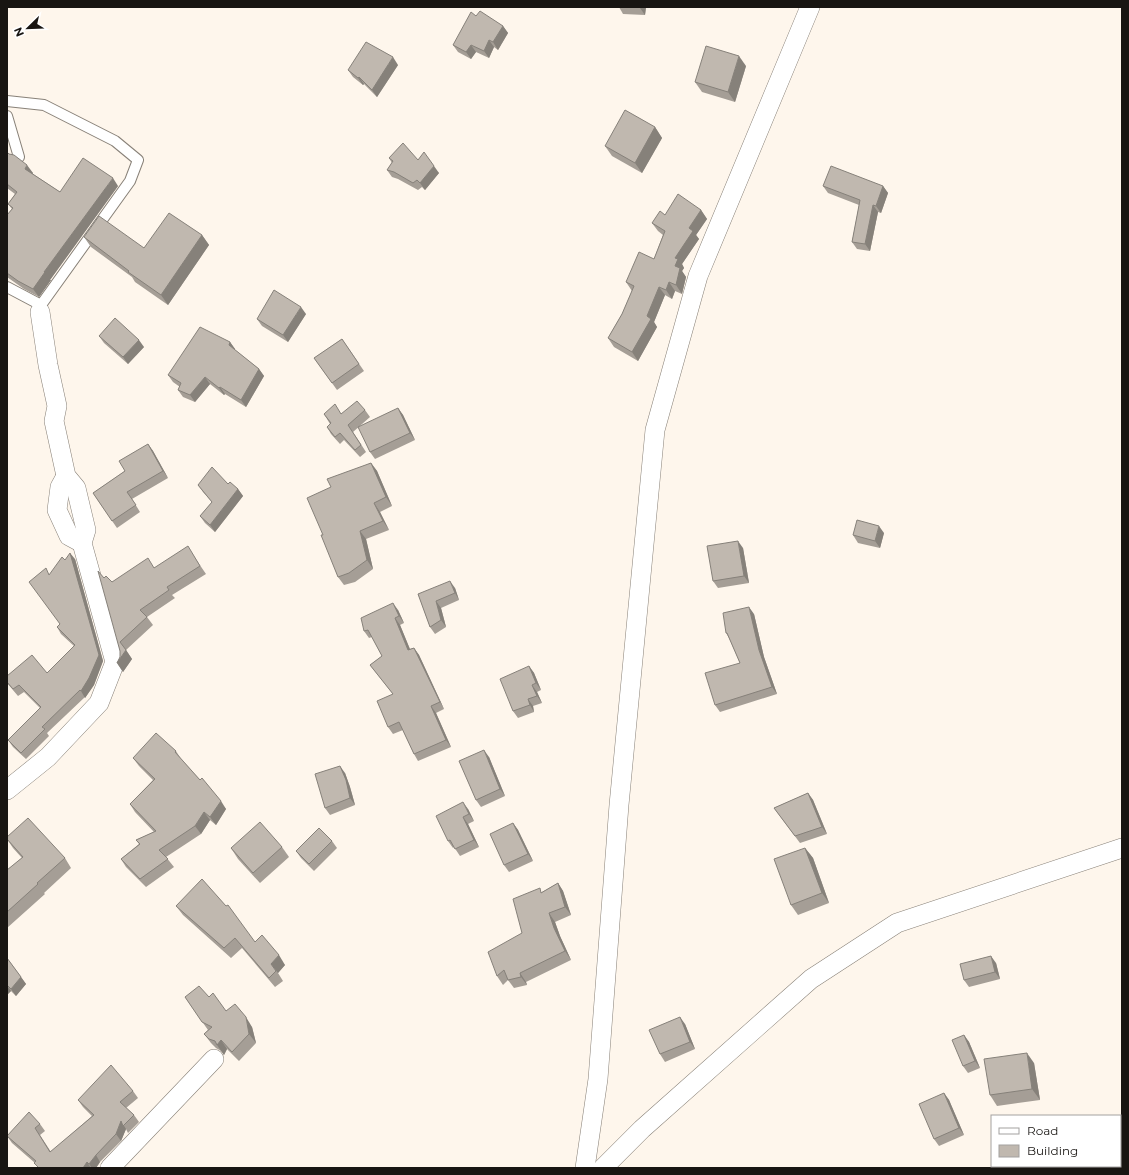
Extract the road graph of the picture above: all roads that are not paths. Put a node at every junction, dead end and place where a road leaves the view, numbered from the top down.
1 (810, 7) edge
2 (7, 100) edge
3 (7, 116) edge
4 (19, 156) dead end
5 (7, 287) edge
6 (40, 308) junction
7 (7, 790) edge
8 (1122, 848) edge
9 (214, 1059) dead end
10 (110, 1168) edge
11 (585, 1168) edge
12 (603, 1168) edge

1 - 11 street
2 - 6 lane
3 - 4 lane
5 - 6 lane
6 - 7 street
8 - 12 street
9 - 10 street

